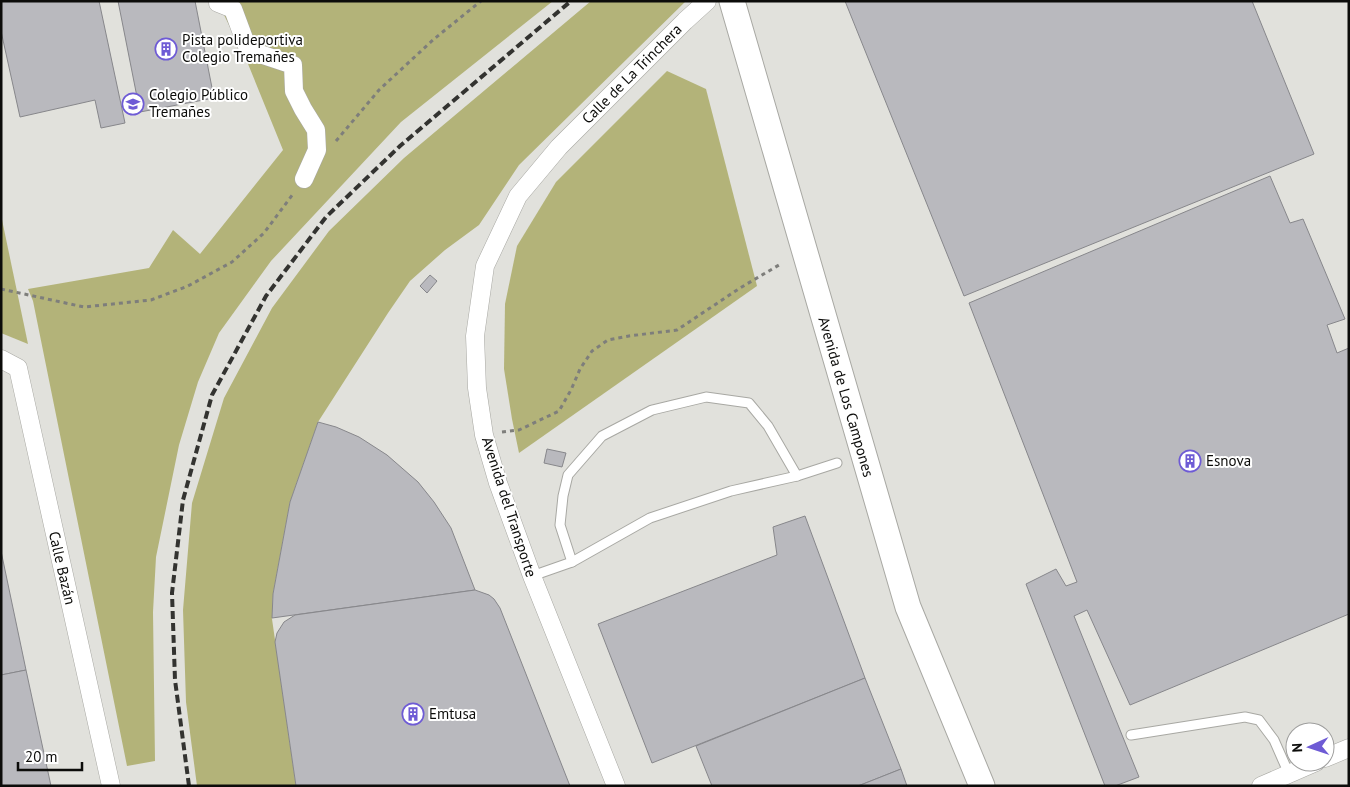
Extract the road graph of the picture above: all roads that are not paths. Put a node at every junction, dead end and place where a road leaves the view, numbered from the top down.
1 (218, 1) edge
2 (707, 1) edge
3 (733, 6) edge
4 (559, 147) joint
5 (304, 179) road end
6 (1, 359) edge
7 (837, 463) dead end
8 (797, 476) junction
9 (572, 562) junction
10 (532, 576) junction
11 (1131, 735) dead end
12 (1349, 748) edge
13 (1335, 754) edge
14 (1294, 772) edge
15 (1289, 774) junction
16 (111, 786) edge
17 (616, 786) edge
18 (982, 786) edge
19 (1261, 786) edge

1 - 5 street
2 - 4 street, Calle de La Trinchera
3 - 18 street, Avenida de Los Campones
4 - 10 street, Avenida del Transporte
6 - 16 street, Calle Bazán
7 - 8 lane
8 - 9 lane
8 - 9 lane
9 - 10 lane
10 - 17 street, Avenida del Transporte
11 - 15 lane
12 - 13 street
14 - 15 street
15 - 19 street

